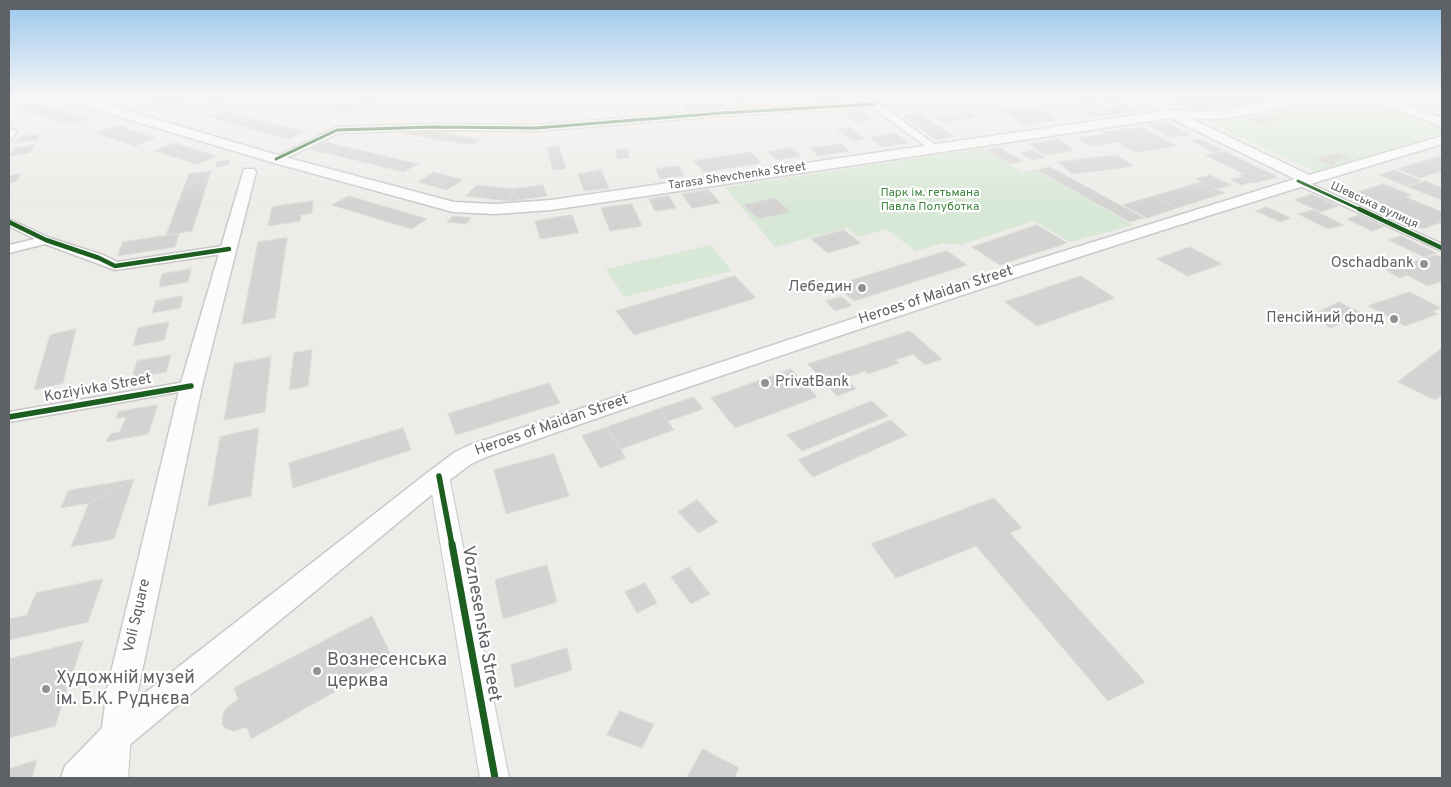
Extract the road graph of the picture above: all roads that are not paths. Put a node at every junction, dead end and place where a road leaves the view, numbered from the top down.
1 (166, 133) edge
2 (332, 133) edge
3 (913, 133) edge
4 (1040, 133) edge
5 (1208, 133) edge
6 (1442, 140) edge
7 (934, 148) junction
8 (263, 168) junction
9 (1302, 180) junction
10 (9, 222) edge
11 (46, 240) junction
12 (1442, 248) edge
13 (9, 249) edge
14 (229, 249) junction
15 (191, 386) junction
16 (9, 417) edge
17 (439, 476) junction
18 (117, 735) junction
19 (77, 778) edge
20 (113, 778) edge
21 (494, 778) edge

1 - 8 main road, Tarasa Shevchenka Street
2 - 8 street
3 - 7 street
4 - 7 main road, Tarasa Shevchenka Street
5 - 9 main road
6 - 9 main road, Heroes of Maidan Street
7 - 8 main road, Tarasa Shevchenka Street
8 - 14 main road, Voli Square
9 - 12 street, Шевська вулиця
9 - 17 main road, Heroes of Maidan Street
10 - 11 street
11 - 13 street
11 - 14 street
14 - 15 main road, Voli Square
15 - 16 street, Koziyivka Street
15 - 18 main road, Voli Square
17 - 18 main road
17 - 21 street, Voznesenska Street
18 - 19 main road
18 - 20 street

